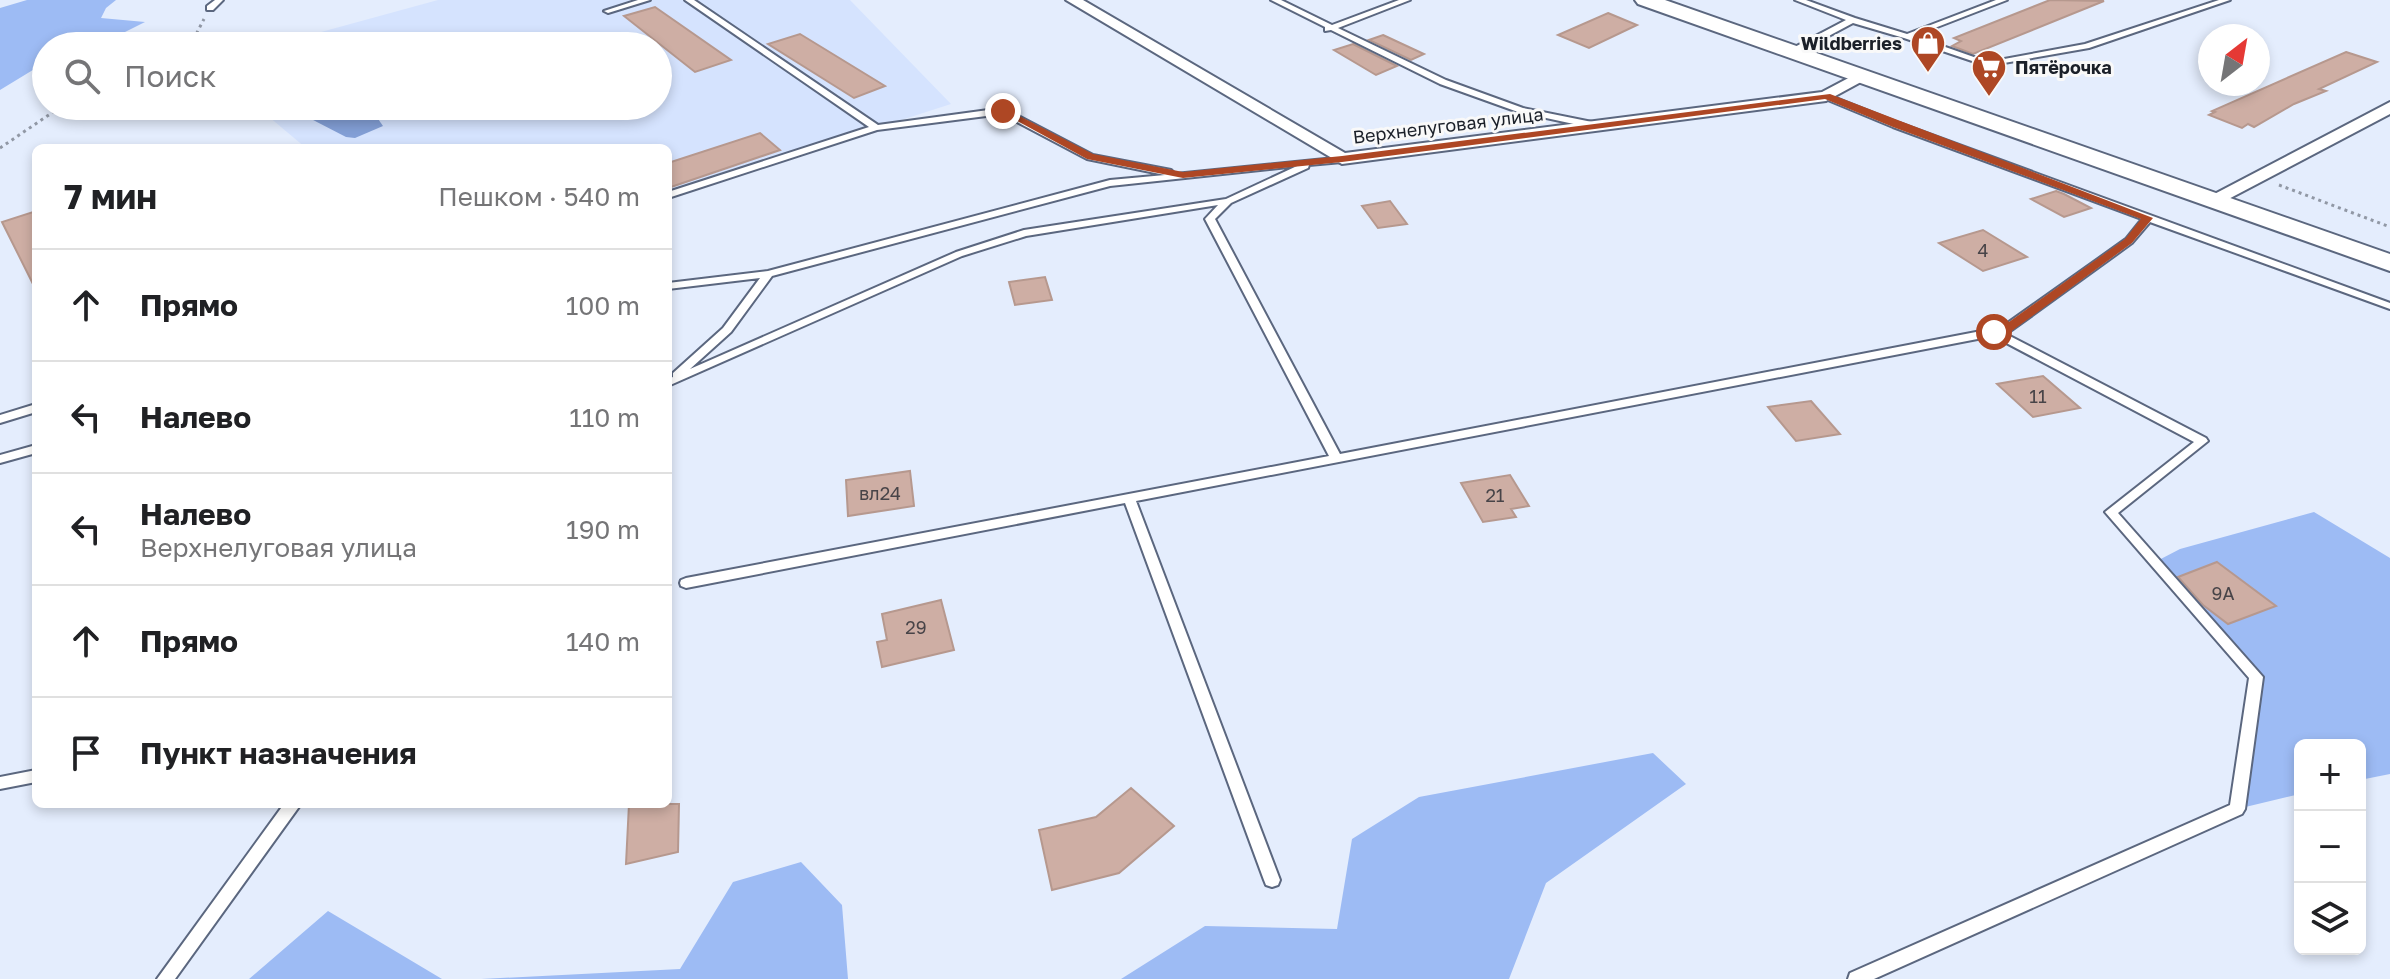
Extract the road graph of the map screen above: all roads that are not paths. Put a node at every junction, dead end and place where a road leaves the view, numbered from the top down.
1 (219, 0) edge
2 (646, 0) edge
3 (689, 0) edge
4 (1073, 0) edge
5 (1275, 0) edge
6 (1406, 0) edge
7 (1799, 0) edge
8 (2003, 0) edge
9 (2226, 0) edge
10 (1662, 2) edge
11 (210, 8) road end
12 (608, 11) dead end
13 (1852, 20) junction
14 (1328, 29) junction
15 (1907, 36) junction
16 (1792, 52) junction
17 (1864, 76) junction
18 (1826, 96) junction
19 (2390, 107) edge
20 (1597, 126) junction
21 (876, 128) junction
22 (1342, 159) junction
23 (1315, 162) junction
24 (1183, 175) junction
25 (672, 194) edge
26 (2212, 200) junction
27 (1228, 201) junction
28 (2148, 218) junction
29 (2390, 263) edge
30 (768, 274) junction
31 (672, 286) edge
32 (2390, 306) edge
33 (1994, 332) junction
34 (672, 379) edge
35 (672, 381) edge
36 (32, 409) edge
37 (0, 419) edge
38 (32, 450) edge
39 (1336, 457) junction
40 (0, 459) edge
41 (1129, 497) junction
42 (686, 583) dead end
43 (32, 777) edge
44 (0, 783) edge
45 (290, 808) edge
46 (1272, 880) dead end
47 (165, 979) edge
48 (1856, 979) edge

1 - 11 lane
2 - 12 lane
3 - 21 lane
4 - 22 street, Верхнелуговая улица
5 - 14 lane
6 - 14 lane
7 - 13 lane
8 - 15 lane
9 - 15 lane
10 - 16 main road
13 - 15 lane
13 - 16 lane
14 - 20 lane
16 - 17 main road
17 - 18 street, Верхнелуговая улица
17 - 26 main road
18 - 20 street, Верхнелуговая улица
18 - 28 lane
19 - 26 street
20 - 22 street, Верхнелуговая улица
21 - 24 lane
21 - 25 lane
22 - 23 lane
23 - 24 lane
23 - 27 lane
24 - 30 lane
26 - 29 main road
27 - 35 lane
27 - 39 lane
28 - 32 lane
28 - 33 lane
30 - 31 lane
30 - 34 lane
33 - 39 lane
33 - 48 lane
36 - 37 lane
38 - 40 lane
39 - 41 lane
41 - 42 lane
41 - 46 lane
43 - 44 lane
45 - 47 lane

